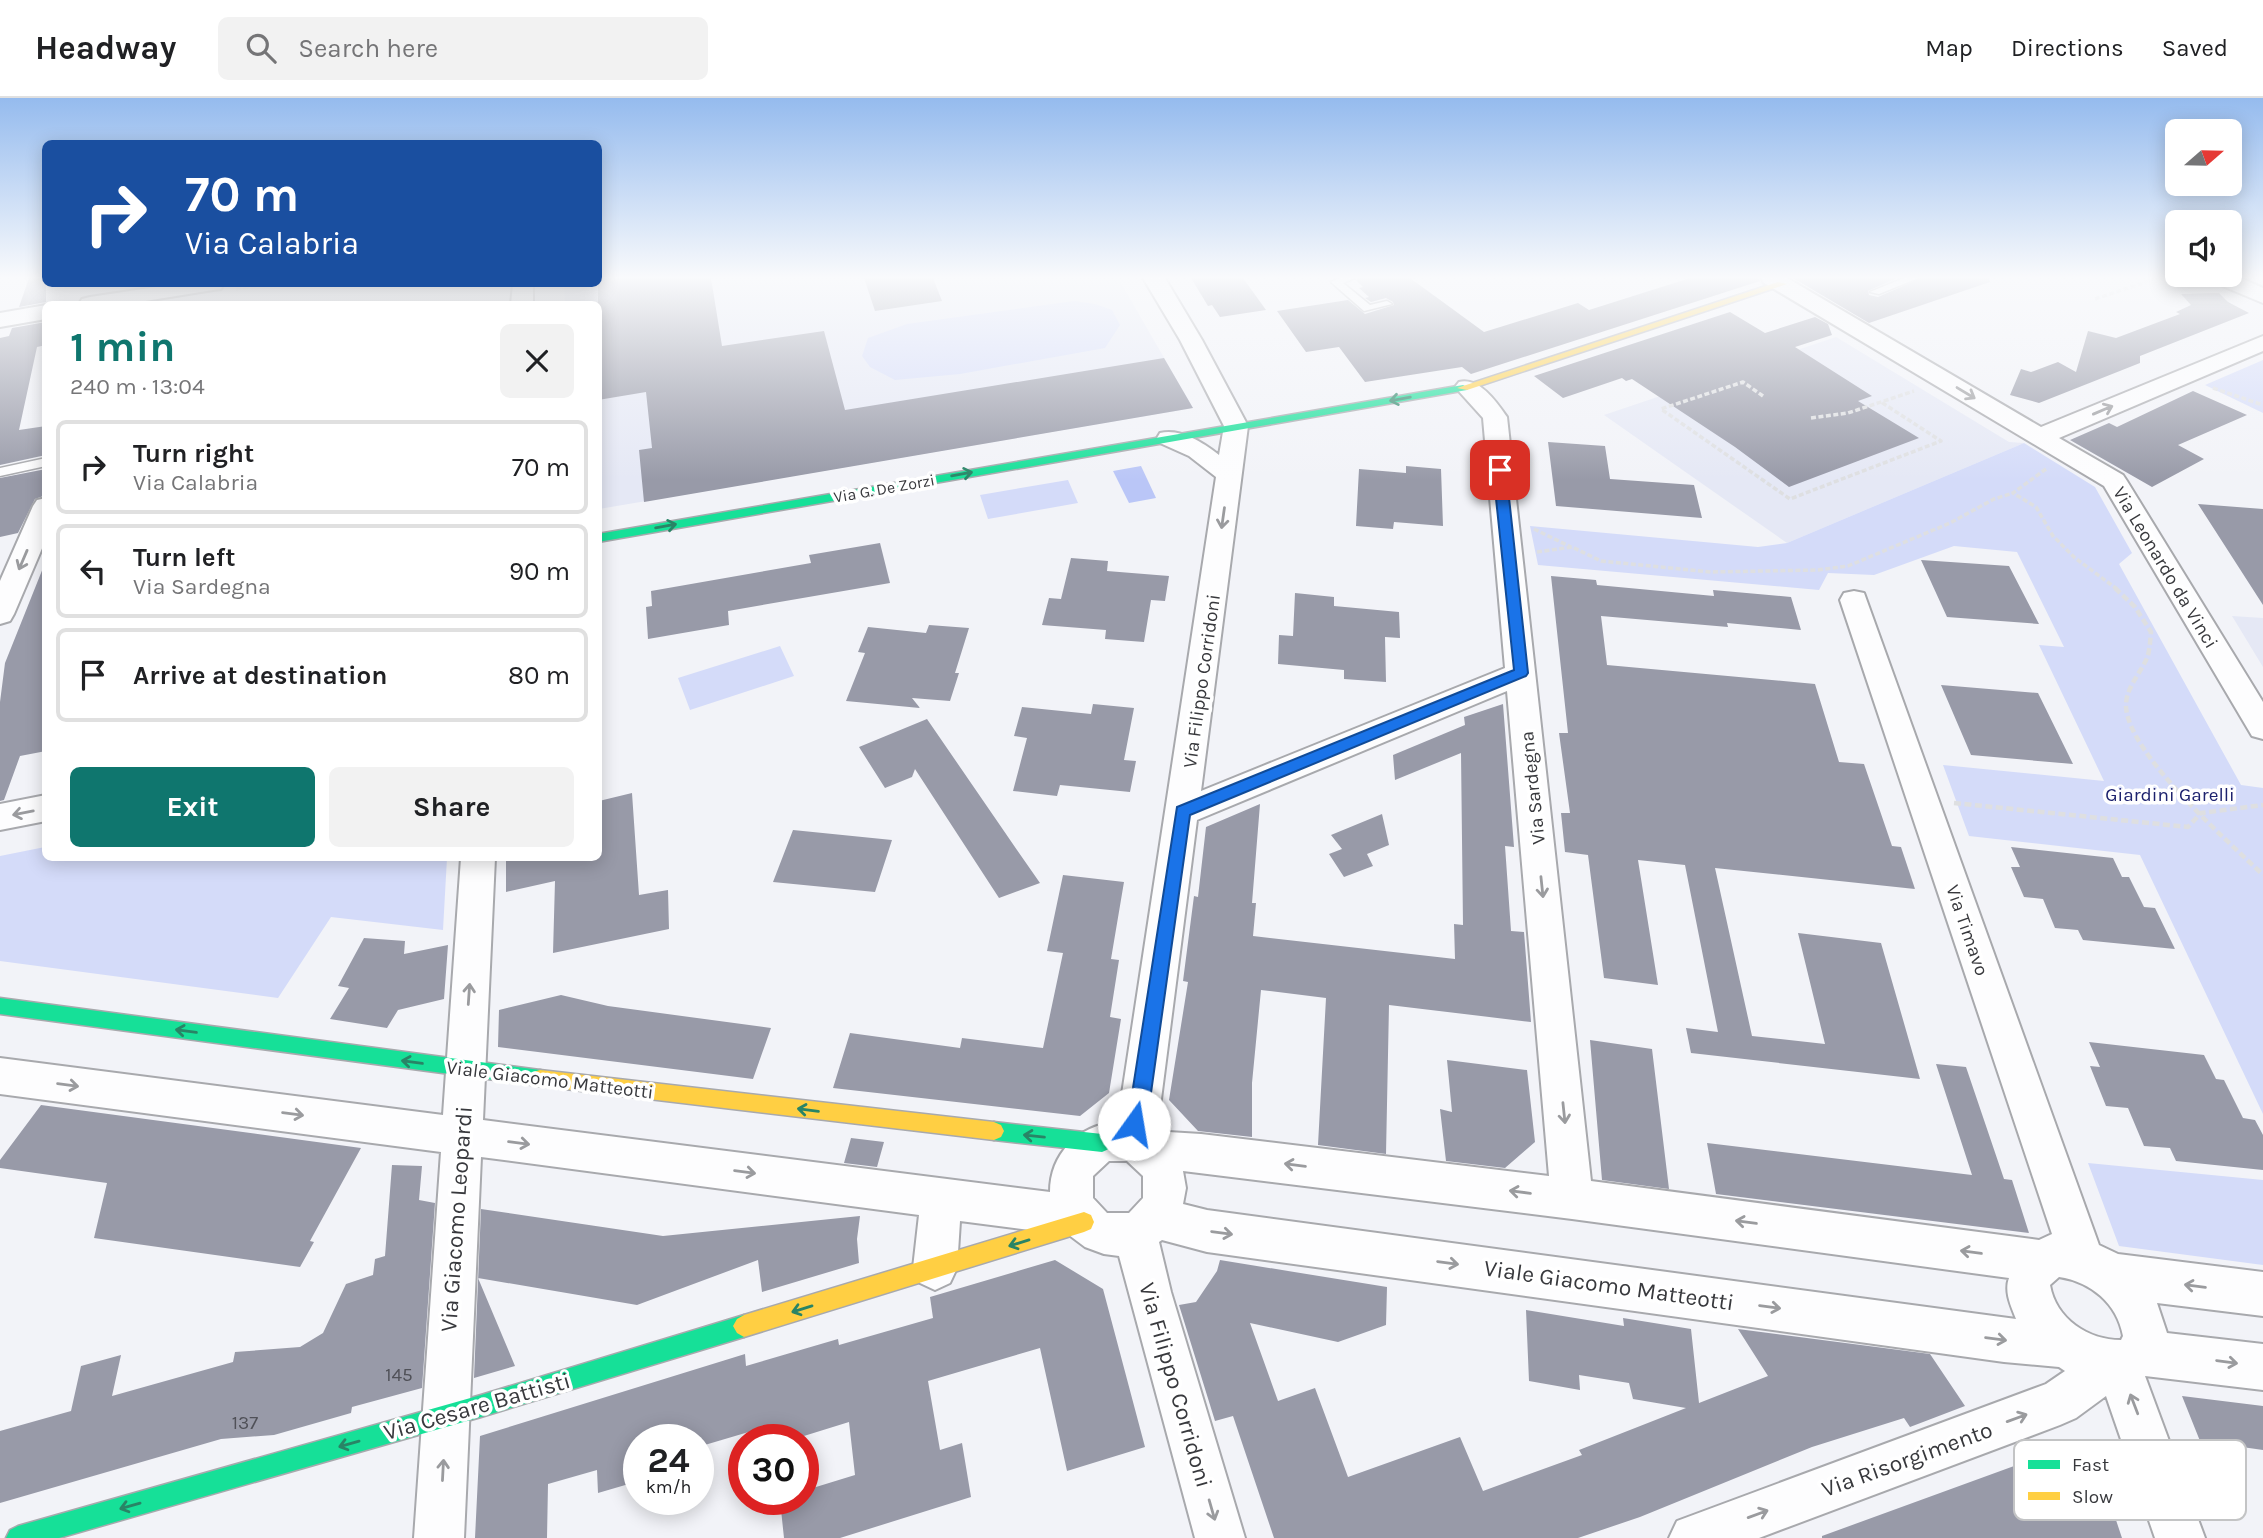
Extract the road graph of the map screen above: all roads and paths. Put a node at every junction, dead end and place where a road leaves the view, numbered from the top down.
1 (1194, 345) edge
2 (1588, 345) edge
3 (1886, 345) edge
4 (2259, 345) edge
5 (2193, 379) junction
6 (1467, 387) junction
7 (1920, 388) dead end
8 (1763, 396) dead end
9 (1881, 401) junction
10 (2263, 405) edge
11 (1811, 418) dead end
12 (1236, 426) junction
13 (2040, 437) junction
14 (1170, 438) junction
15 (42, 463) edge
16 (2050, 467) dead end
17 (0, 471) edge
18 (1229, 475) junction
19 (2012, 493) junction
20 (42, 515) edge
21 (1527, 526) dead end
22 (602, 537) edge
23 (1572, 547) junction
24 (1531, 553) dead end
25 (1854, 600) dead end
26 (0, 614) edge
27 (1521, 673) junction
28 (2263, 728) edge
29 (1953, 803) dead end
30 (2263, 805) edge
31 (42, 809) edge
32 (1182, 812) junction
33 (2201, 813) junction
34 (0, 817) edge
35 (478, 861) edge
36 (2263, 875) edge
37 (0, 1006) edge
38 (466, 1070) junction
39 (0, 1076) edge
40 (462, 1135) junction
41 (1126, 1145) junction
42 (941, 1198) junction
43 (1572, 1199) junction
44 (1082, 1219) junction
45 (1145, 1225) junction
46 (2039, 1261) junction
47 (2096, 1267) junction
48 (934, 1269) junction
49 (2263, 1294) edge
50 (2063, 1345) junction
51 (2124, 1360) junction
52 (2263, 1367) edge
53 (446, 1416) junction
54 (2149, 1440) edge
55 (2174, 1520) edge
56 (18, 1538) edge
57 (439, 1538) edge
58 (1220, 1538) edge
59 (1694, 1538) edge
60 (2180, 1538) edge

1 - 12 street
2 - 6 street, Via G. De Zorzi
3 -> 13 street, Via Leonardo da Vinci
4 - 5 street
5 - 10 path
13 -> 5 street
6 -> 12 street, Via G. De Zorzi
6 - 27 street, Via Sardegna
7 - 9 path
8 - 9 path
9 - 11 path
12 - 14 street, Via G. De Zorzi
12 - 18 street, Via Filippo Corridoni
13 - 28 street, Via Leonardo da Vinci
14 - 18 street
22 -> 14 street, Via G. De Zorzi
15 - 17 lane
16 - 19 path
18 -> 32 street, Via Filippo Corridoni
19 - 23 path
19 - 33 path
20 -> 26 street
21 - 23 path
23 - 24 path
25 - 47 street, Via Timavo
27 - 32 street
27 -> 43 street, Via Sardegna
29 - 33 path
30 - 33 path
31 -> 34 street
32 - 41 street, Via Filippo Corridoni
33 - 36 path
38 -> 35 street, Via Giacomo Leopardi
38 -> 37 street, Viale Giacomo Matteotti
38 - 40 street, Via Giacomo Leopardi
41 -> 38 street, Viale Giacomo Matteotti
39 -> 40 street
40 -> 42 street
40 - 53 street, Via Giacomo Leopardi
43 -> 41 street, Viale Giacomo Matteotti
41 - 44 street
41 - 45 street
42 - 44 street
42 - 48 street
46 -> 43 street, Viale Giacomo Matteotti
44 - 45 street
44 -> 48 street, Via Cesare Battisti
45 -> 50 street, Viale Giacomo Matteotti
45 -> 58 street, Via Filippo Corridoni
46 - 47 street, Viale Giacomo Matteotti
46 - 50 street, Viale Giacomo Matteotti
49 -> 47 street, Viale Giacomo Matteotti
47 - 51 street
48 -> 53 street, Via Cesare Battisti
50 - 51 street, Viale Giacomo Matteotti
51 -> 52 street, Viale Giacomo Matteotti
54 -> 51 street
59 -> 51 street, Via Risorgimento
53 -> 56 street, Via Cesare Battisti
57 -> 53 street, Via Giacomo Leopardi
60 -> 55 street

